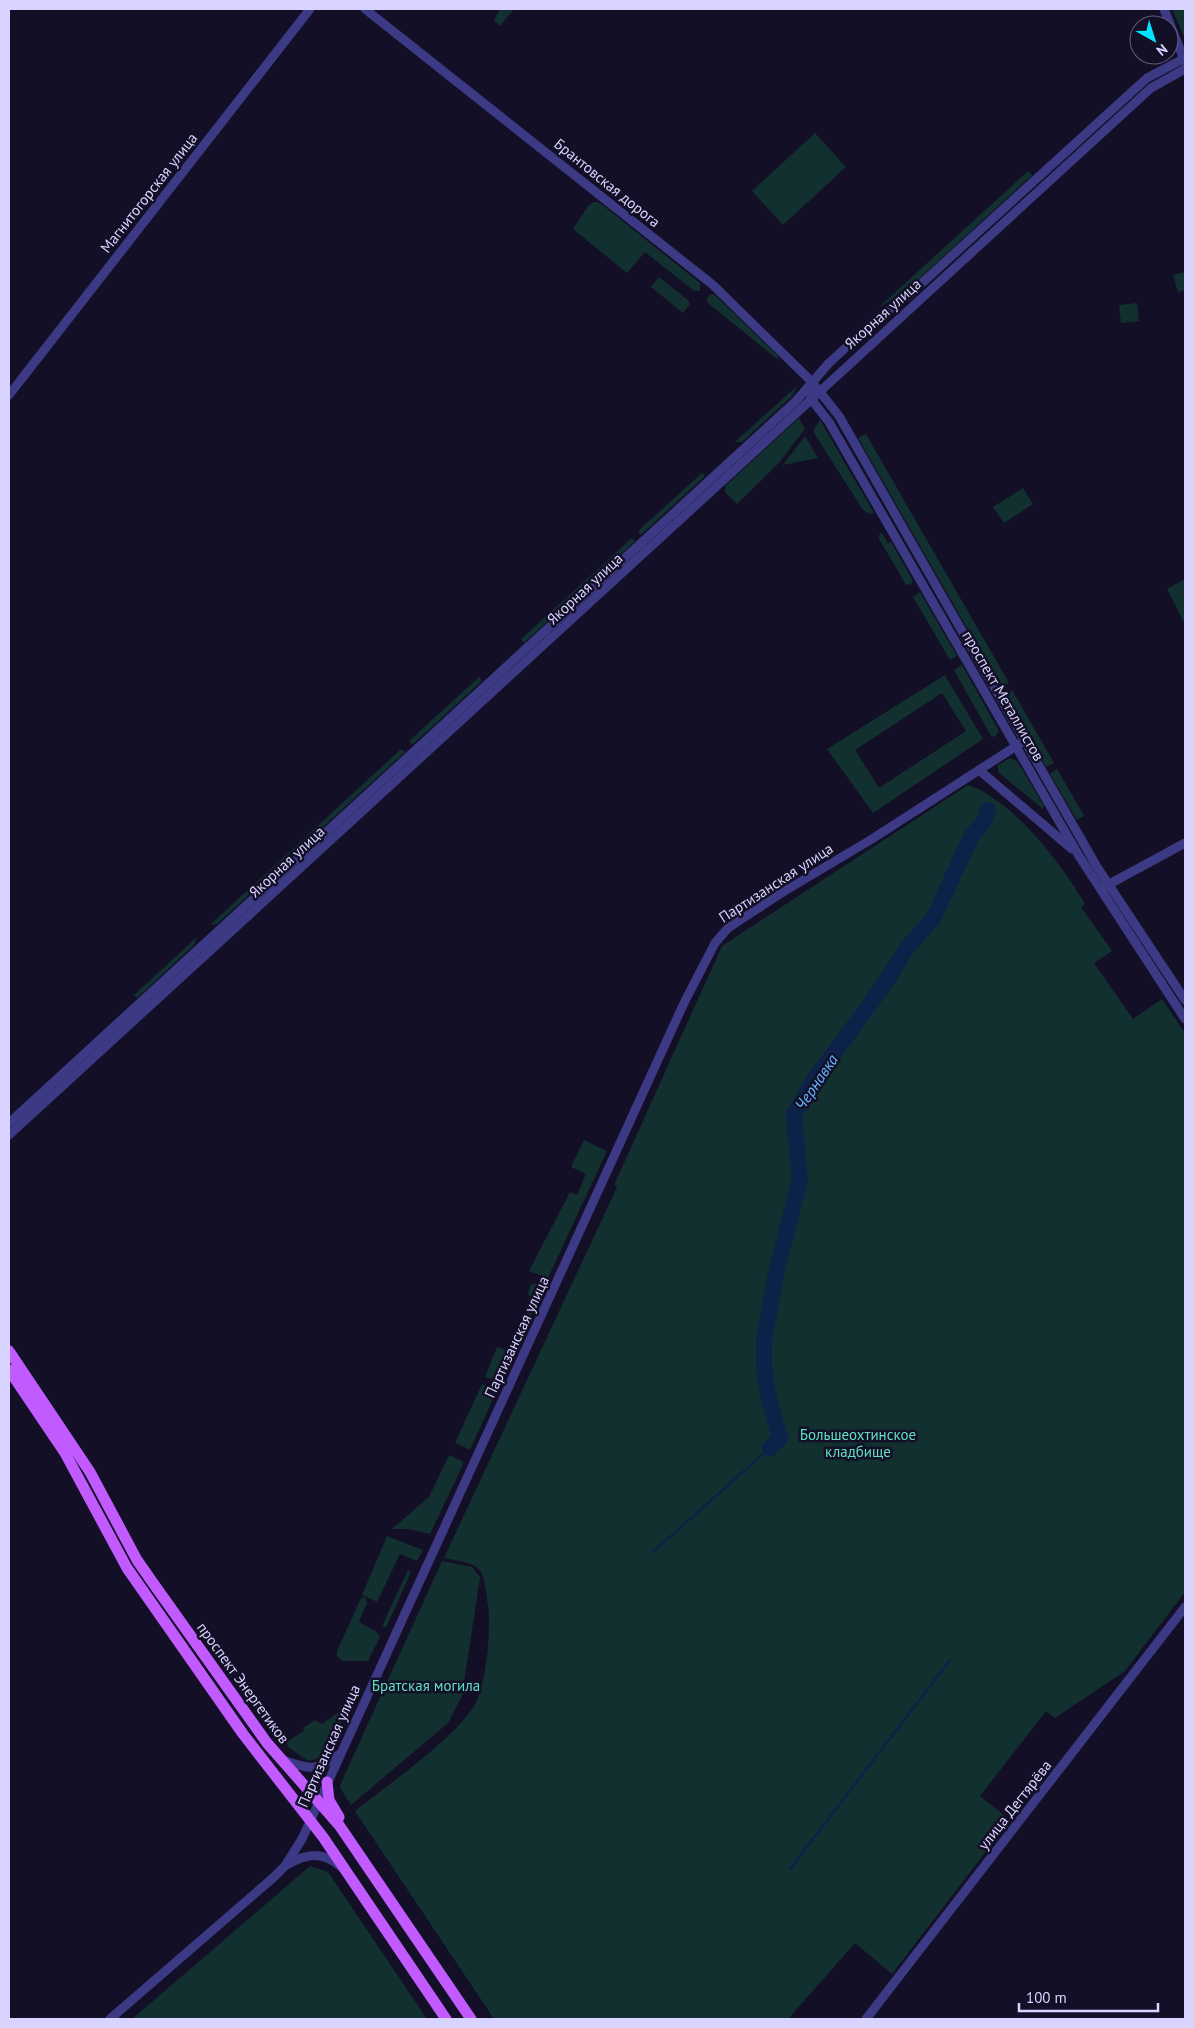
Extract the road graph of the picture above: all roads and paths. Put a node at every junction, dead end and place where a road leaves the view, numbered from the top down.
1 (310, 9) edge
2 (365, 9) edge
3 (1164, 9) edge
4 (1184, 60) edge
5 (1185, 68) edge
6 (812, 382) junction
7 (820, 391) junction
8 (9, 394) edge
9 (811, 399) junction
10 (1024, 741) junction
11 (1015, 746) junction
12 (979, 770) junction
13 (1185, 843) edge
14 (1079, 856) junction
15 (1109, 884) junction
16 (1100, 889) junction
17 (1185, 1000) edge
18 (1185, 1019) edge
19 (9, 1123) edge
20 (9, 1135) edge
21 (9, 1351) edge
22 (9, 1370) edge
23 (1185, 1607) edge
24 (340, 1753) junction
25 (280, 1759) junction
26 (327, 1782) junction
27 (319, 1803) junction
28 (311, 1821) junction
29 (358, 1853) junction
30 (285, 1866) junction
31 (346, 1871) junction
32 (110, 2019) edge
33 (446, 2019) edge
34 (471, 2019) edge
35 (866, 2019) edge

1 - 8 street, Магнитогорская улица
2 - 6 street, Брантовская дорога
3 - 4 street
4 - 6 street, Якорная улица
5 - 7 street, Якорная улица
6 - 7 street, Брантовская дорога
6 - 9 street
6 - 19 street, Якорная улица
7 - 9 street, Якорная улица
7 - 10 street, проспект Металлистов
9 - 11 street, проспект Металлистов
9 - 20 street, Якорная улица
10 - 11 street, Партизанская улица
10 - 15 street, проспект Металлистов
11 - 12 street, Партизанская улица
11 - 14 street, проспект Металлистов
12 - 14 street
12 - 24 street, Партизанская улица
13 - 15 street
14 - 16 street, проспект Металлистов
15 - 16 street
15 - 17 street, проспект Металлистов
16 - 18 street, проспект Металлистов
21 - 25 main road, проспект Энергетиков
22 - 28 main road, проспект Энергетиков
23 - 35 street, улица Дегтярёва
24 - 25 street
24 - 26 street, Партизанская улица
25 - 27 main road, проспект Энергетиков
26 - 27 street, Партизанская улица
26 - 29 main road
27 - 28 street, Партизанская улица
27 - 29 main road, проспект Энергетиков
28 - 30 street, Партизанская улица
28 - 31 main road, проспект Энергетиков
29 - 34 main road, проспект Энергетиков
30 - 31 street
30 - 32 street, Партизанская улица
31 - 33 main road, проспект Энергетиков

